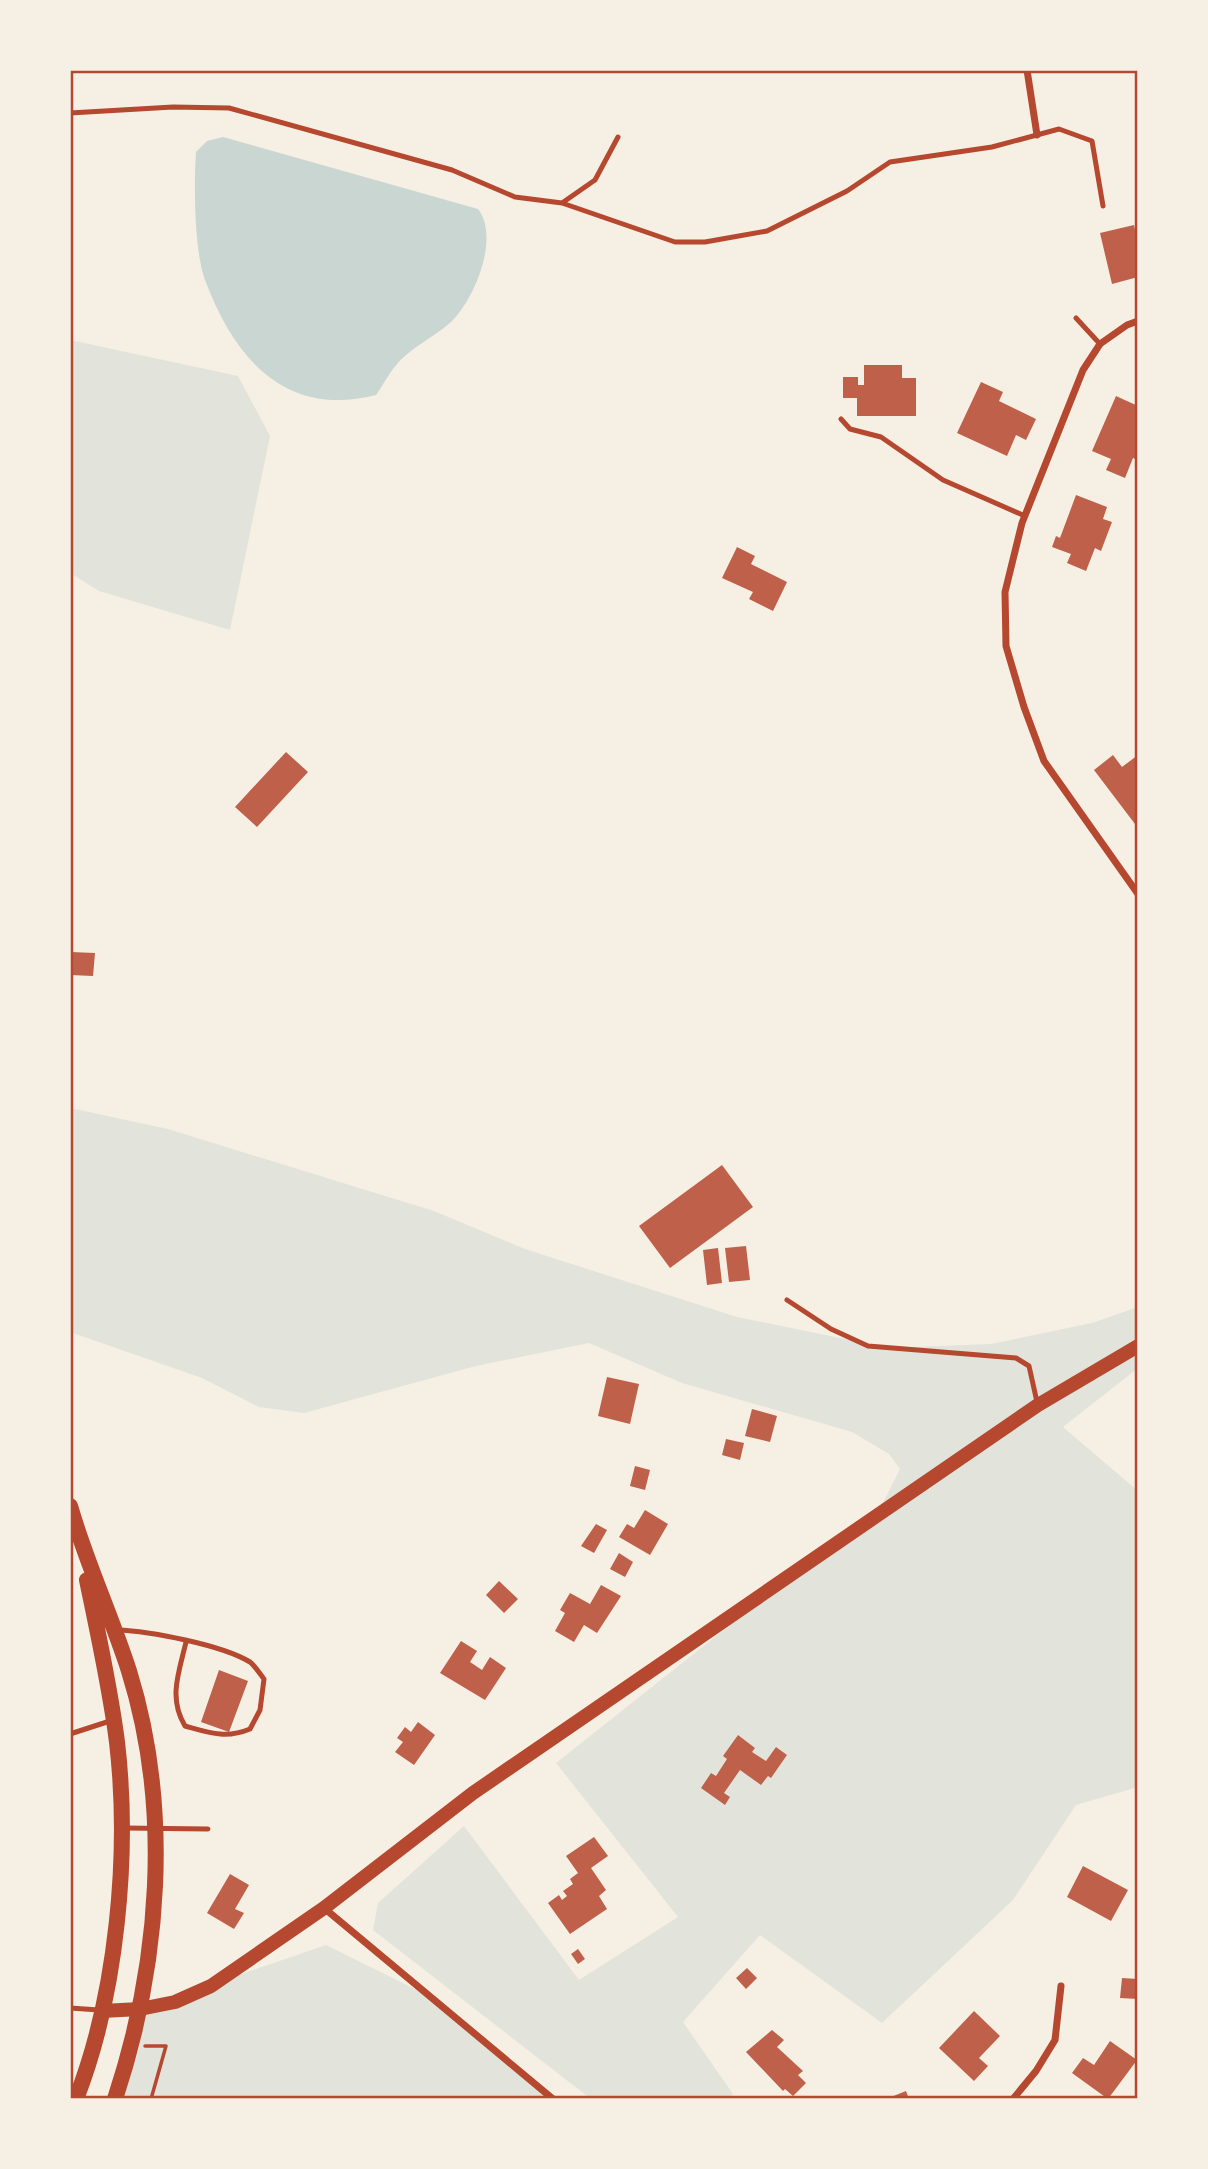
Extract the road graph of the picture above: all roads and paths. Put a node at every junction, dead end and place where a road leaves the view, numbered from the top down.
1 (1027, 70) edge
2 (70, 113) edge
3 (1037, 135) junction
4 (618, 137) dead end
5 (562, 203) junction
6 (1103, 206) dead end
7 (1076, 318) dead end
8 (1138, 321) edge
9 (1100, 344) junction
10 (841, 419) dead end
11 (1025, 516) junction
12 (1138, 894) edge
13 (787, 1300) dead end
14 (1138, 1346) edge
15 (1038, 1405) junction
16 (70, 1506) edge
17 (77, 1529) junction
18 (114, 1629) junction
19 (187, 1642) junction
20 (113, 1720) junction
21 (70, 1734) edge
22 (154, 1827) junction
23 (120, 1828) junction
24 (208, 1829) dead end
25 (324, 1908) junction
26 (1061, 1986) dead end
27 (70, 2008) edge
28 (141, 2009) junction
29 (102, 2011) junction
30 (166, 2046) dead end
31 (76, 2099) edge
32 (115, 2099) edge
33 (151, 2099) edge
34 (553, 2099) edge
35 (1013, 2099) edge

1 - 3 street
2 - 5 lane
3 - 5 lane
3 - 6 lane
4 - 5 lane
7 - 9 lane
8 - 9 street
9 - 11 street
10 - 11 lane
11 - 12 street
13 - 15 lane
14 - 15 main road
15 - 25 main road
16 - 17 main road
17 - 18 main road
17 - 20 main road
18 - 19 lane
18 - 22 main road
19 - 19 lane
20 - 21 lane
20 - 23 main road
22 - 23 lane
22 - 24 lane
22 - 28 main road
23 - 29 main road
25 - 28 main road
25 - 34 street
26 - 35 street
27 - 29 lane
28 - 29 main road
28 - 32 main road
29 - 31 main road
30 - 33 path

